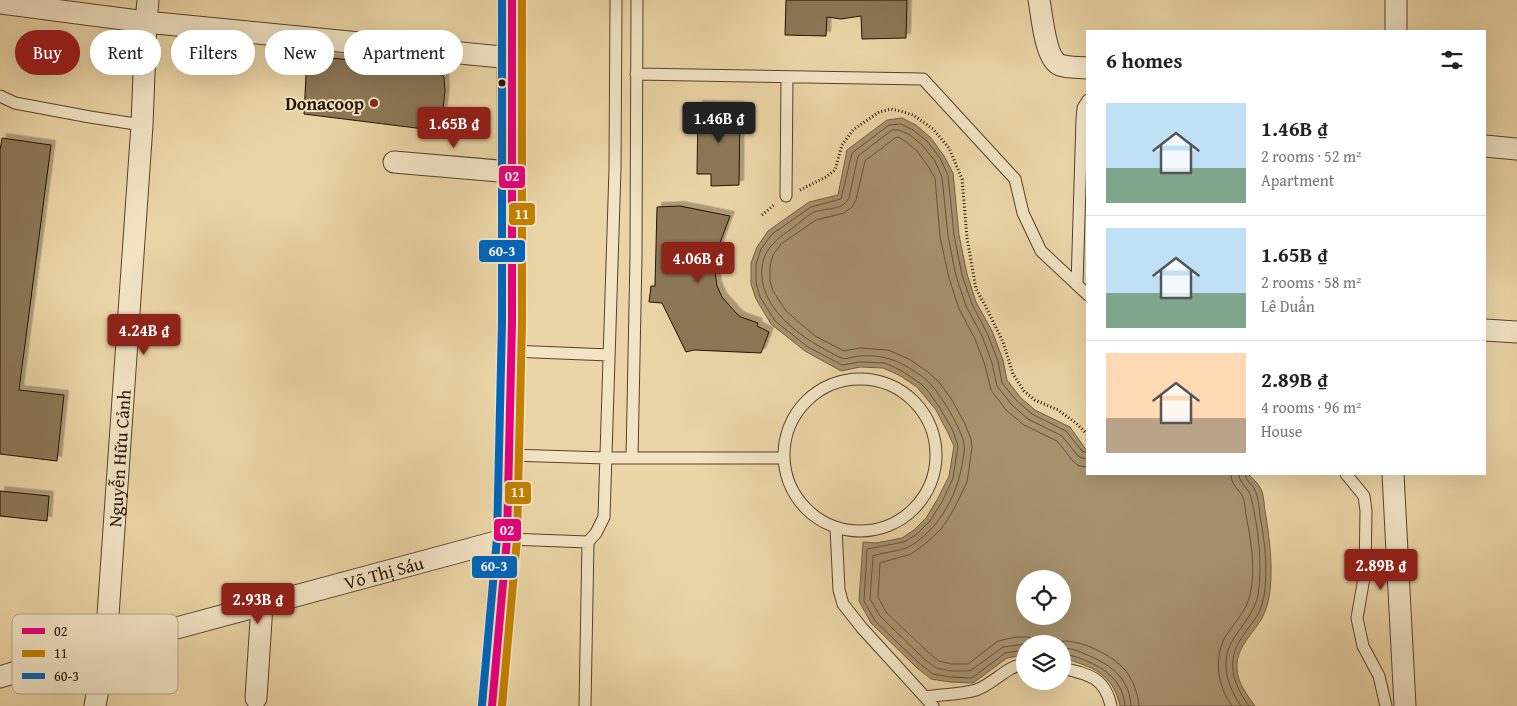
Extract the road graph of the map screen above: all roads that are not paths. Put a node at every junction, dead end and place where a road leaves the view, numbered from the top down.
1 (148, 0) edge
2 (512, 0) edge
3 (616, 0) edge
4 (637, 0) edge
5 (1039, 0) edge
6 (1396, 0) edge
7 (0, 3) edge
8 (146, 22) junction
9 (1396, 30) edge
10 (511, 58) junction
11 (1086, 68) edge
12 (636, 74) junction
13 (787, 77) junction
14 (0, 96) edge
15 (1086, 103) edge
16 (142, 125) junction
17 (1486, 146) edge
18 (1517, 149) edge
19 (394, 162) dead end
20 (615, 169) junction
21 (636, 170) junction
22 (511, 172) junction
23 (786, 196) road end
24 (1077, 285) junction
25 (1086, 293) edge
26 (1486, 330) edge
27 (1517, 332) edge
28 (511, 351) junction
29 (609, 355) junction
30 (509, 455) junction
31 (606, 458) junction
32 (632, 458) junction
33 (783, 458) junction
34 (1347, 475) edge
35 (1393, 475) edge
36 (836, 528) junction
37 (507, 539) junction
38 (588, 542) junction
39 (262, 605) junction
40 (108, 614) edge
41 (178, 628) edge
42 (1016, 665) edge
43 (1071, 670) edge
44 (12, 673) edge
45 (0, 677) edge
46 (925, 697) junction
47 (256, 698) dead end
48 (492, 706) edge
49 (585, 706) edge
50 (933, 706) edge
51 (1111, 706) edge
52 (1386, 706) edge
53 (1405, 706) edge

1 - 8 street, Nguyễn Hữu Cảnh
2 - 10 main road
3 - 20 lane
4 - 12 lane
5 - 11 street
6 - 9 street
7 - 8 street
8 - 10 street
8 - 16 street, Nguyễn Hữu Cảnh
10 - 22 main road
12 - 13 lane
12 - 21 lane
13 - 23 lane
13 - 24 lane
14 - 16 lane
15 - 24 lane
16 - 40 street, Nguyễn Hữu Cảnh
17 - 18 street
19 - 22 street
20 - 21 lane
20 - 29 lane
21 - 32 lane
22 - 28 main road
24 - 25 lane
26 - 27 street
28 - 29 lane
28 - 30 main road
29 - 31 lane
30 - 31 lane
30 - 37 main road
31 - 32 lane
31 - 38 lane
32 - 33 lane
33 - 36 lane
33 - 36 lane
34 - 52 lane
35 - 53 street
36 - 46 lane
37 - 38 lane
37 - 39 street, Võ Thị Sáu
37 - 48 main road
38 - 49 lane
39 - 41 street, Võ Thị Sáu
39 - 47 street
42 - 46 lane
43 - 51 lane
44 - 45 street, Võ Thị Sáu
46 - 50 lane

